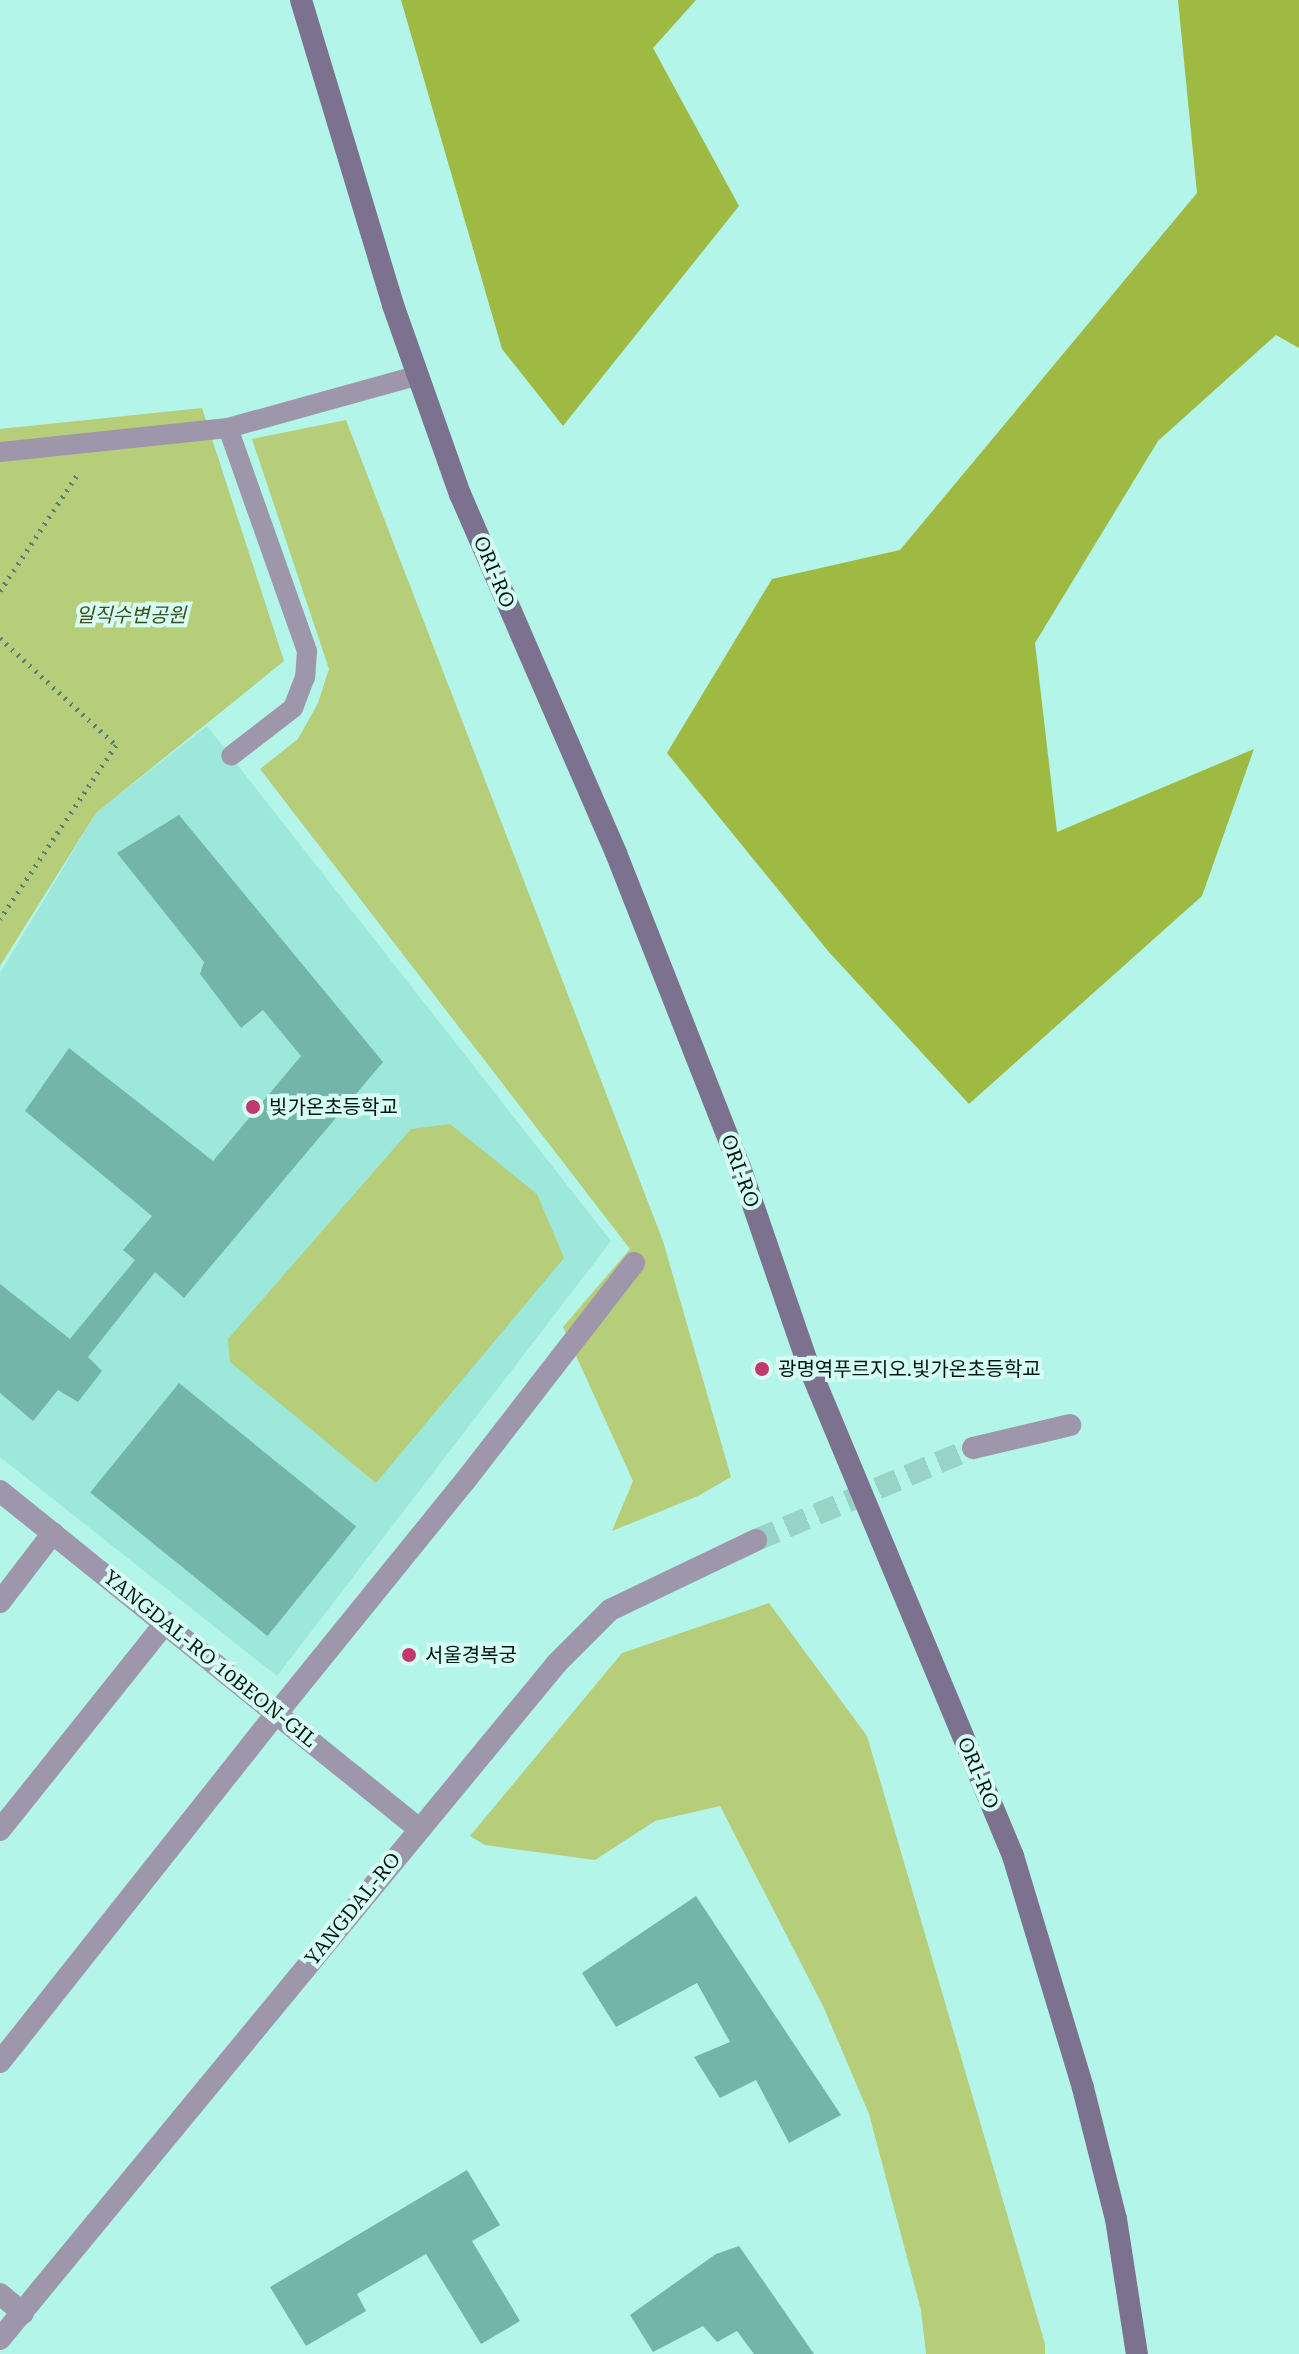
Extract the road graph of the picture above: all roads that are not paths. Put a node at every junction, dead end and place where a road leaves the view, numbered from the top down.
1 (301, 0) edge
2 (419, 375) junction
3 (228, 428) junction
4 (0, 452) edge
5 (231, 756) dead end
6 (634, 1263) dead end
7 (1070, 1425) dead end
8 (973, 1448) tunnel mouth
9 (0, 1491) edge
10 (53, 1533) junction
11 (756, 1540) tunnel mouth
12 (0, 1602) edge
13 (166, 1622) junction
14 (277, 1713) junction
15 (418, 1828) junction
16 (0, 1830) edge
17 (0, 2062) edge
18 (0, 2294) edge
19 (23, 2313) junction
20 (0, 2339) edge
21 (1137, 2354) edge

1 - 2 main road, ORI-RO
2 - 3 lane
2 - 21 main road, ORI-RO
3 - 4 lane
3 - 5 lane
6 - 14 street
7 - 8 street
9 - 10 street, YANGDAL-RO 10BEON-GIL
10 - 12 street
10 - 13 street, YANGDAL-RO 10BEON-GIL
11 - 15 street, YANGDAL-RO
13 - 14 street, YANGDAL-RO 10BEON-GIL
13 - 16 street
14 - 15 street, YANGDAL-RO 10BEON-GIL
14 - 17 street
15 - 19 street, YANGDAL-RO
18 - 19 street
19 - 20 street, YANGDAL-RO

